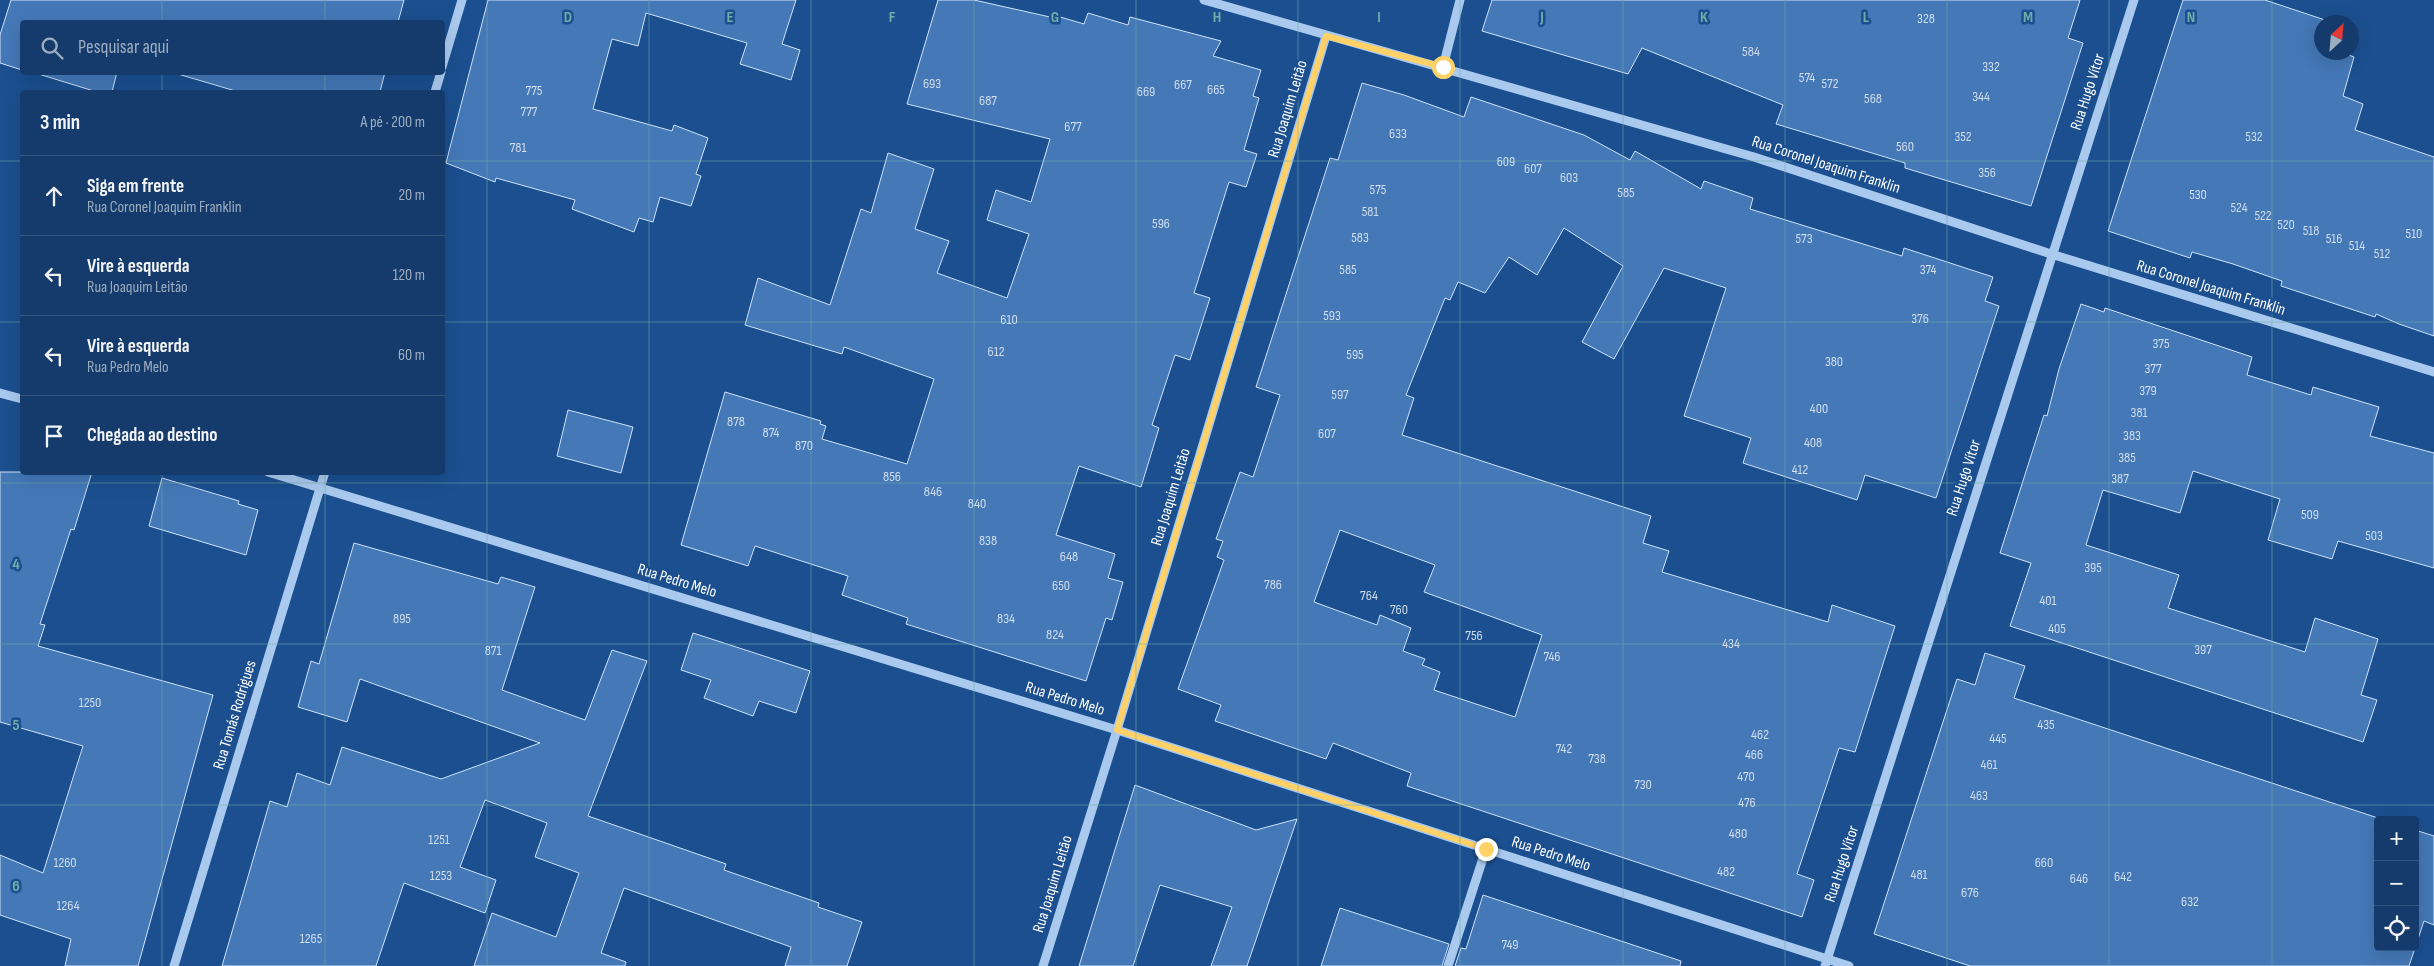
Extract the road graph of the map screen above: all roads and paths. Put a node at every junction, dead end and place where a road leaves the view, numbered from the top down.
1 (462, 0) edge
2 (1204, 0) edge
3 (1460, 0) edge
4 (2134, 0) edge
5 (1326, 36) junction
6 (445, 58) edge
7 (1443, 67) junction
8 (440, 75) edge
9 (436, 90) edge
10 (2051, 254) junction
11 (2434, 372) edge
12 (0, 393) edge
13 (20, 398) edge
14 (278, 475) edge
15 (324, 475) edge
16 (320, 488) junction
17 (1117, 730) junction
18 (1486, 849) junction
19 (1826, 962) edge
20 (174, 966) edge
21 (1043, 966) edge
22 (1448, 966) edge
23 (1849, 966) edge

1 - 6 street
2 - 5 street, Rua Coronel Joaquim Franklin
3 - 7 street
4 - 10 street, Rua Hugo Vítor
5 - 7 street, Rua Coronel Joaquim Franklin
5 - 17 street, Rua Joaquim Leitão
7 - 10 street, Rua Coronel Joaquim Franklin
8 - 9 street
10 - 11 street, Rua Coronel Joaquim Franklin
10 - 19 street, Rua Hugo Vítor
12 - 13 street
14 - 16 street, Rua Pedro Melo
15 - 16 street, Rua Tomás Rodrigues
16 - 17 street, Rua Pedro Melo
16 - 20 street, Rua Tomás Rodrigues
17 - 18 street, Rua Pedro Melo
17 - 21 street, Rua Joaquim Leitão
18 - 19 street, Rua Pedro Melo
18 - 22 street
19 - 23 street, Rua Pedro Melo

